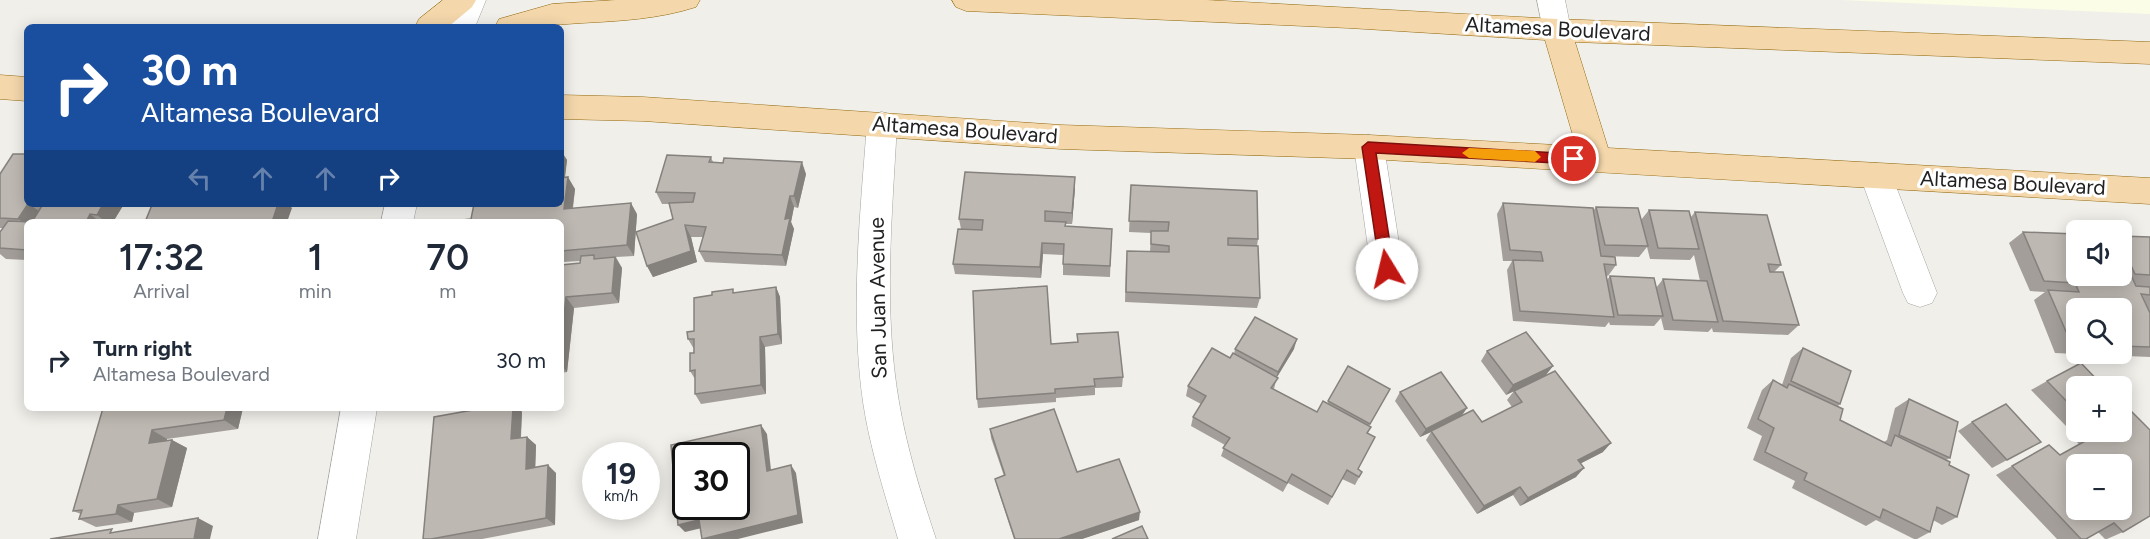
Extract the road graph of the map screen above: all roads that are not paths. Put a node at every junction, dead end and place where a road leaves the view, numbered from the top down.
1 (462, 0) edge
2 (472, 0) edge
3 (686, 0) edge
4 (966, 0) edge
5 (1551, 0) edge
6 (433, 24) edge
7 (462, 24) edge
8 (516, 24) edge
9 (1557, 30) junction
10 (2150, 53) edge
11 (0, 87) edge
12 (24, 88) edge
13 (564, 107) edge
14 (882, 124) junction
15 (1368, 147) junction
16 (1596, 160) junction
17 (1876, 176) junction
18 (2150, 191) edge
19 (1387, 269) dead end
20 (1920, 292) dead end
21 (358, 411) edge
22 (337, 539) edge
23 (916, 539) edge

1 - 6 main road
2 - 7 street
3 - 8 main road
4 - 9 main road, Altamesa Boulevard
5 - 9 street
9 - 10 main road, Altamesa Boulevard
9 - 16 main road
11 - 12 main road
13 - 14 main road, Altamesa Boulevard
14 - 15 main road, Altamesa Boulevard
14 - 23 street, San Juan Avenue
15 - 16 main road, Altamesa Boulevard
15 - 19 street
16 - 17 main road, Altamesa Boulevard
17 - 18 main road, Altamesa Boulevard
17 - 20 street
21 - 22 street

